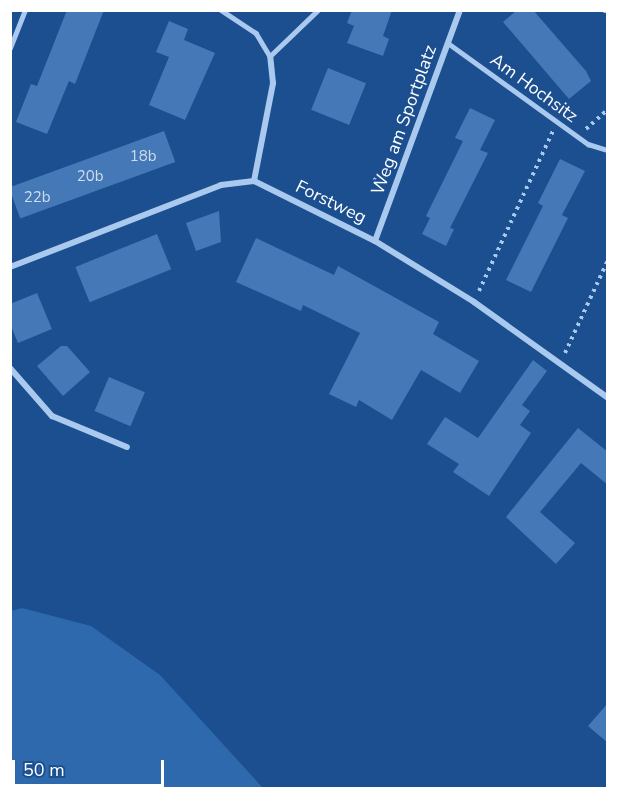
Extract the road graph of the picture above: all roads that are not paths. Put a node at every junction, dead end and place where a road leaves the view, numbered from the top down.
1 (25, 10) edge
2 (221, 10) edge
3 (318, 10) edge
4 (460, 10) edge
5 (448, 43) junction
6 (10, 48) edge
7 (270, 56) junction
8 (608, 150) edge
9 (254, 181) junction
10 (375, 241) junction
11 (10, 267) edge
12 (10, 368) edge
13 (608, 398) edge
14 (127, 447) dead end

1 - 6 lane
2 - 7 lane
3 - 7 lane
4 - 5 street, Weg am Sportplatz
5 - 8 lane, Am Hochsitz
5 - 10 street, Weg am Sportplatz
7 - 9 street
9 - 10 street, Forstweg
9 - 11 street
10 - 13 street, Forstweg
12 - 14 street

